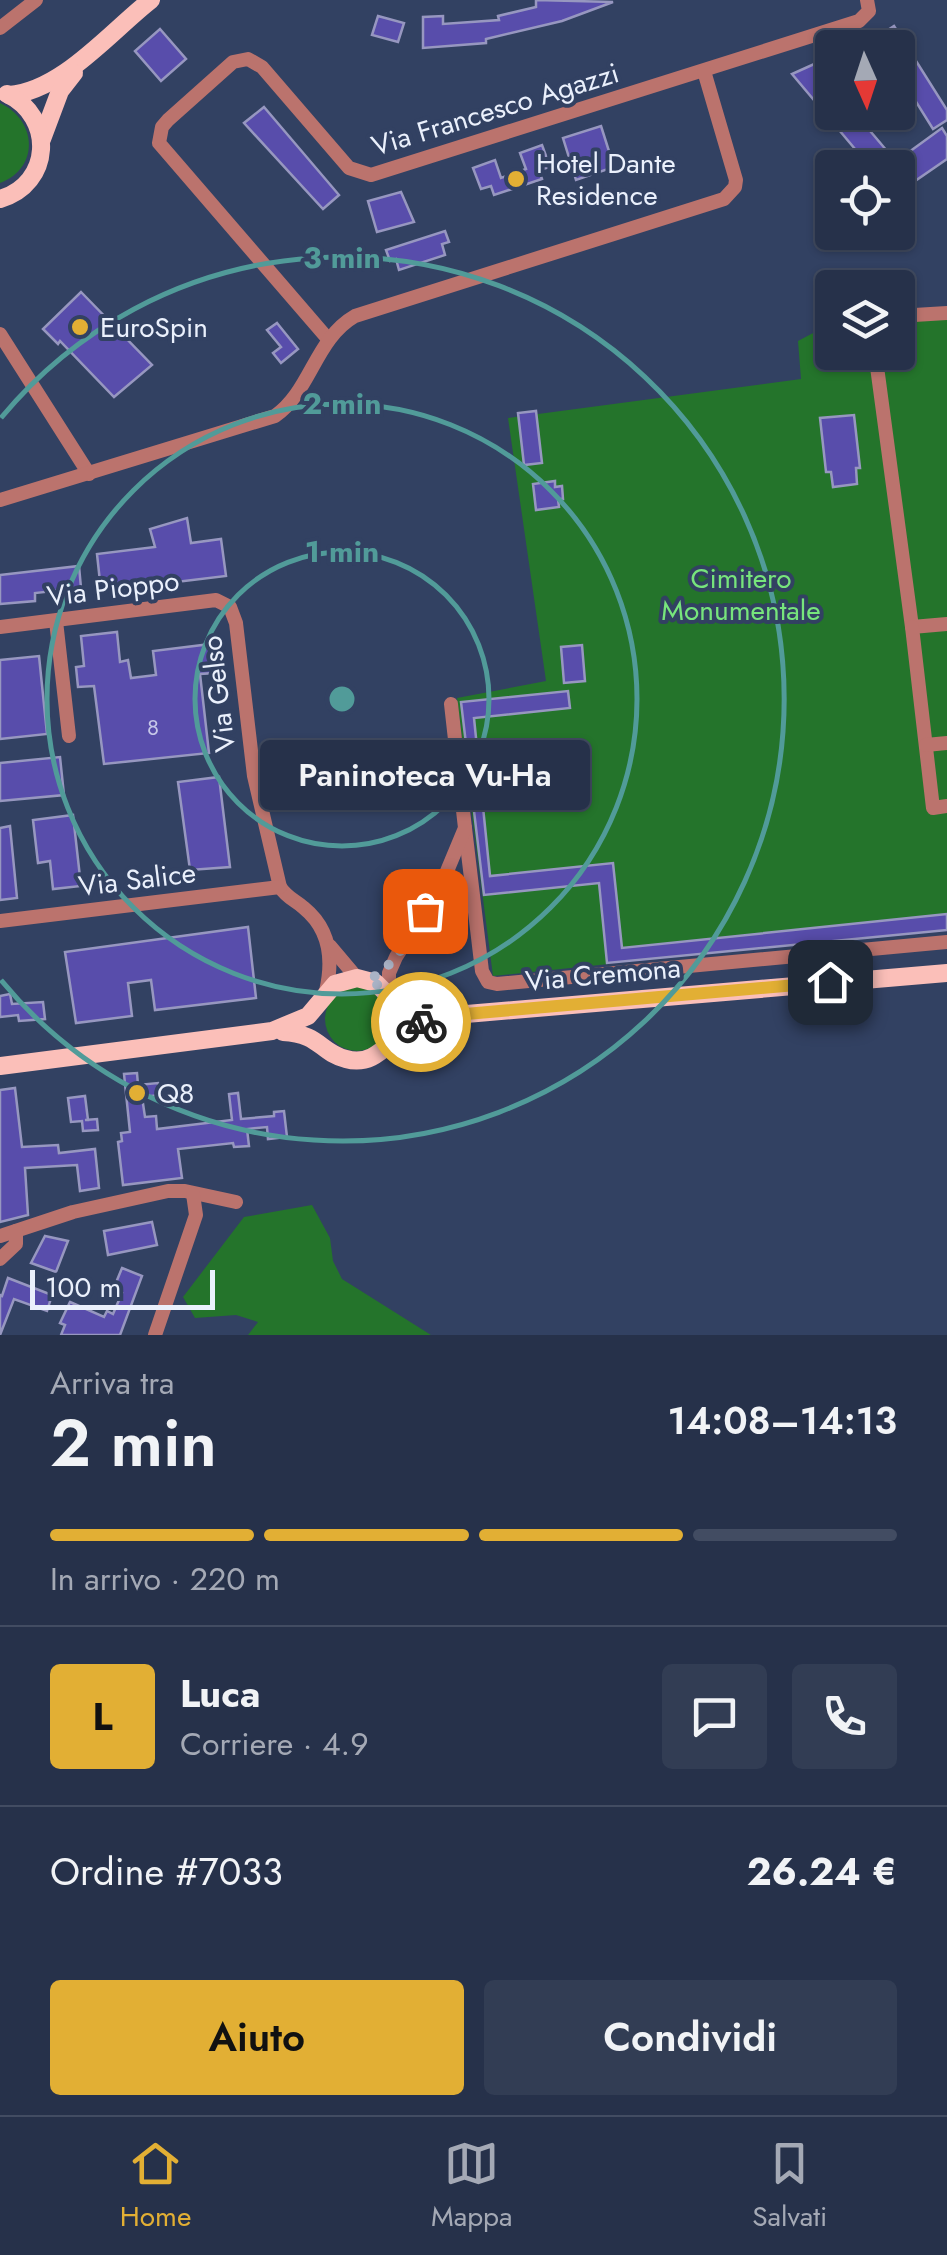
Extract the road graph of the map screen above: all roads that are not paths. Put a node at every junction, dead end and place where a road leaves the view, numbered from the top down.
1 (36, 0) edge
2 (150, 0) edge
3 (868, 0) edge
4 (0, 28) edge
5 (89, 52) junction
6 (704, 71) junction
7 (4, 94) edge
8 (42, 139) junction
9 (0, 198) edge
10 (947, 313) edge
11 (915, 315) edge
12 (0, 334) edge
13 (328, 340) junction
14 (877, 370) edge
15 (89, 474) junction
16 (0, 500) edge
17 (230, 607) joint
18 (56, 620) junction
19 (947, 624) edge
20 (0, 627) edge
21 (912, 627) junction
22 (450, 704) dead end
23 (69, 736) dead end
24 (947, 743) edge
25 (926, 745) junction
26 (947, 806) edge
27 (465, 828) junction
28 (280, 886) junction
29 (0, 921) edge
30 (327, 941) junction
31 (947, 942) edge
32 (396, 957) junction
33 (947, 973) edge
34 (362, 979) junction
35 (326, 992) junction
36 (392, 1000) junction
37 (316, 1008) junction
38 (443, 1016) junction
39 (272, 1031) junction
40 (324, 1045) junction
41 (389, 1045) junction
42 (0, 1066) edge
43 (193, 1194) junction
44 (236, 1202) dead end
45 (16, 1231) junction
46 (0, 1236) edge
47 (0, 1259) edge
48 (156, 1335) edge

1 - 4 street
2 - 5 main road
3 - 6 street, Via Francesco Agazzi
5 - 7 main road
5 - 8 main road
6 - 13 street
6 - 13 street, Via Francesco Agazzi
7 - 8 main road
8 - 9 main road
10 - 11 street
12 - 15 street
13 - 15 street
14 - 21 street
15 - 16 street
17 - 18 street, Via Pioppo
17 - 28 street, Via Gelso
18 - 20 street, Via Pioppo
18 - 23 street
19 - 21 street
21 - 25 street
22 - 27 street
24 - 25 street
25 - 26 street
27 - 31 street
27 - 32 street
28 - 29 street, Via Salice
28 - 30 street
30 - 34 street
30 - 35 street
32 - 34 street
32 - 36 street
33 - 38 main road, Via Cremona
34 - 35 main road
34 - 36 main road, Via Cremona
35 - 37 main road
36 - 38 main road, Via Cremona
36 - 41 main road
37 - 39 main road, Via Cremona
37 - 40 main road
38 - 41 main road, Via Cremona
39 - 40 main road, Via Cremona
39 - 42 main road, Via Cremona
40 - 41 main road, Via Cremona
43 - 44 street
43 - 45 street
43 - 48 street
45 - 46 street
45 - 47 street

